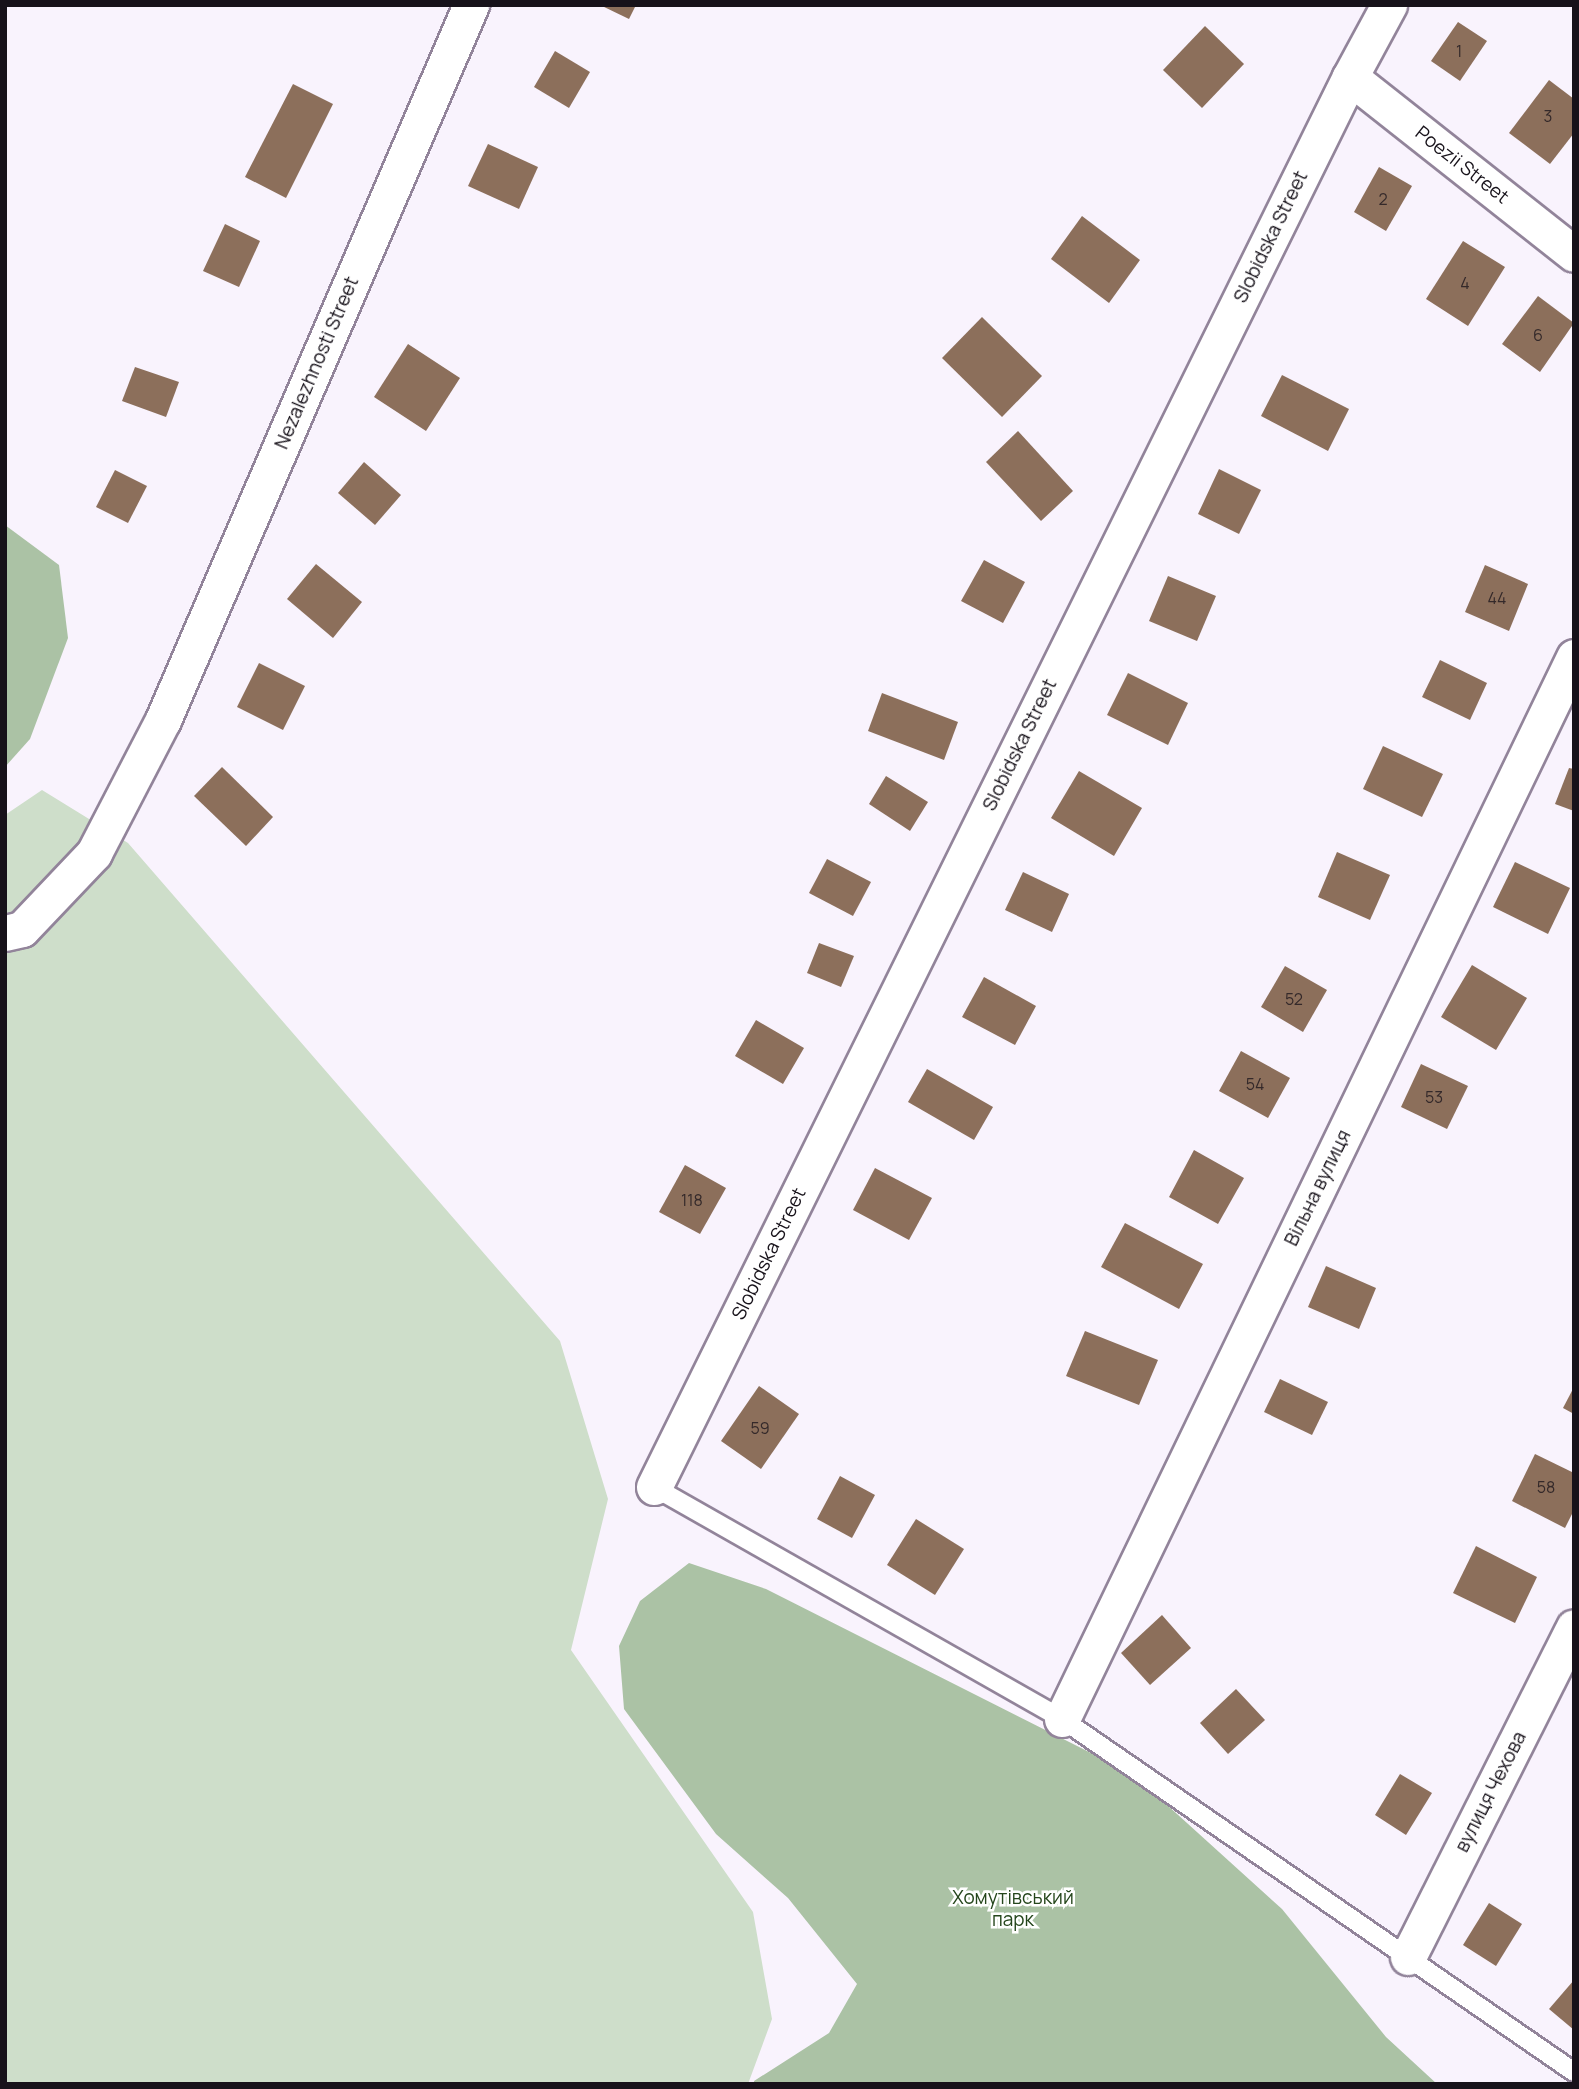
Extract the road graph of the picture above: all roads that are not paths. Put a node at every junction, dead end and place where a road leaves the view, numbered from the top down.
1 (471, 5) edge
2 (1389, 5) edge
3 (1350, 77) junction
4 (1574, 254) edge
5 (1574, 657) edge
6 (5, 933) edge
7 (654, 1487) joint
8 (1574, 1627) edge
9 (1062, 1718) junction
10 (1408, 1957) junction
11 (1574, 2072) edge

1 - 6 street, Nezalezhnosti Street
2 - 3 street, Slobidska Street
3 - 4 street, Poezii Street
3 - 7 street, Slobidska Street
5 - 9 street, Вільна вулиця
7 - 9 lane
8 - 10 street, вулиця Чехова
9 - 10 lane
10 - 11 lane

